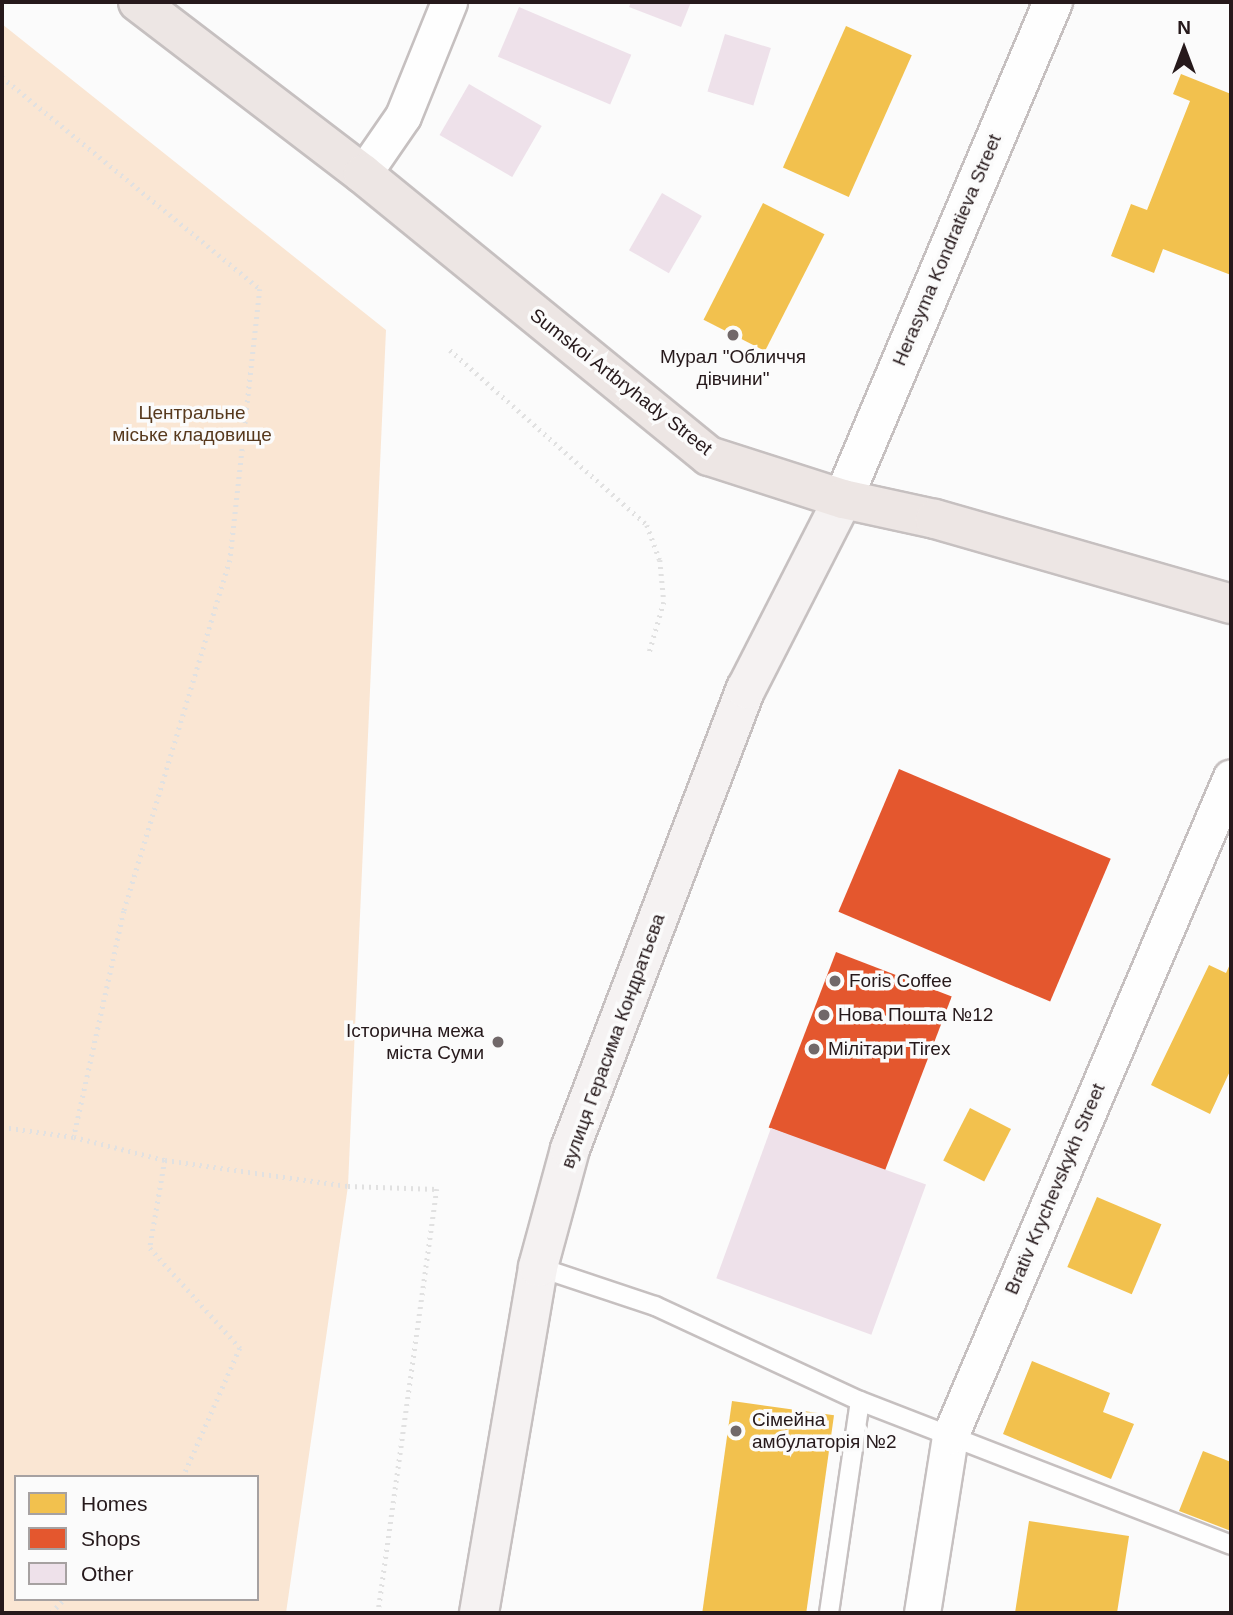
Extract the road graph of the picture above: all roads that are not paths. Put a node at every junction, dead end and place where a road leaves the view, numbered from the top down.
1 (138, 2) edge
2 (449, 2) edge
3 (1053, 2) edge
4 (363, 174) junction
5 (843, 499) junction
6 (1231, 604) edge
7 (1231, 777) edge
8 (538, 1267) junction
9 (860, 1401) junction
10 (950, 1436) junction
11 (1231, 1545) edge
12 (479, 1613) edge
13 (829, 1613) edge
14 (922, 1613) edge

1 - 4 main road, Sumskoi Artbryhady Street
2 - 4 street
3 - 5 street, Herasyma Kondratieva Street
4 - 5 main road, Sumskoi Artbryhady Street
5 - 6 main road, Sumskoi Artbryhady Street
5 - 8 main road, вулиця Герасима Кондратьєва
7 - 10 street, Brativ Krychevskykh Street
8 - 9 lane
8 - 12 main road, вулиця Герасима Кондратьєва
9 - 10 lane
9 - 13 lane
10 - 11 lane
10 - 14 street, Brativ Krychevskykh Street

